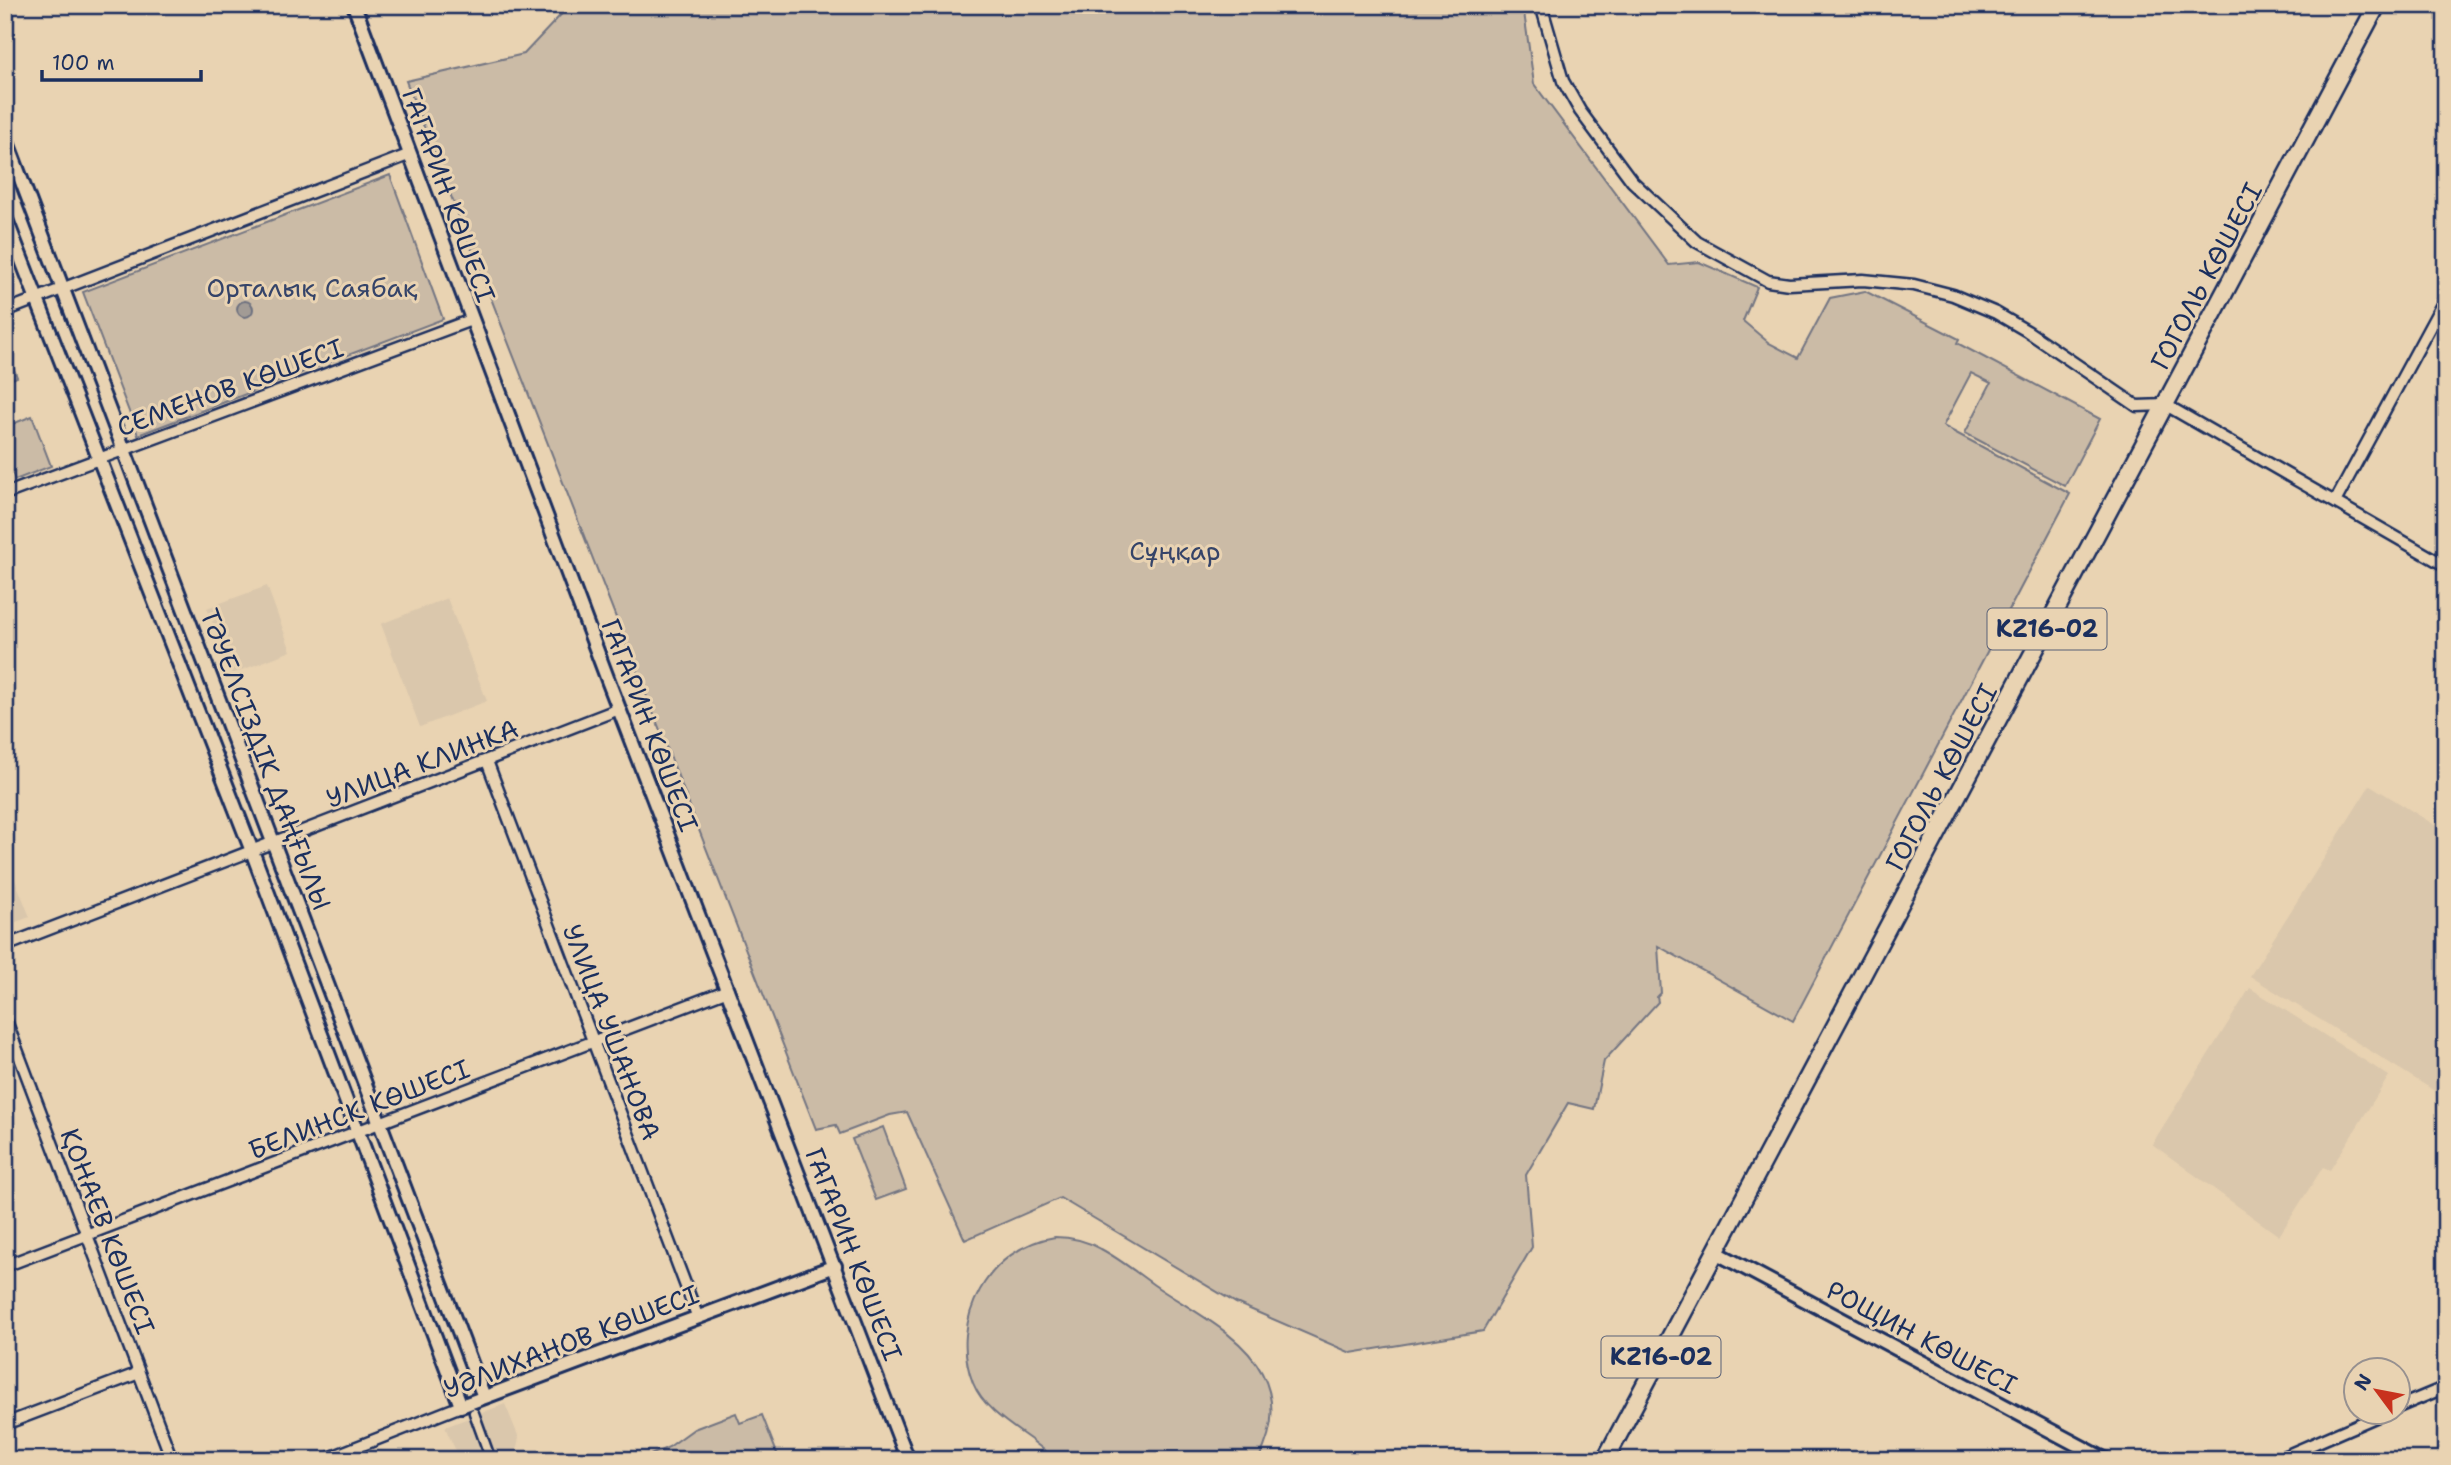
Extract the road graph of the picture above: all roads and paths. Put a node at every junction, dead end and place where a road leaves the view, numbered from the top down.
1 (354, 5) edge
2 (1541, 5) edge
3 (2377, 5) edge
4 (5, 137) edge
5 (408, 155) junction
6 (5, 217) edge
7 (63, 288) junction
8 (2446, 297) edge
9 (36, 299) junction
10 (5, 310) edge
11 (471, 320) junction
12 (2166, 405) junction
13 (123, 448) junction
14 (99, 458) junction
15 (5, 494) edge
16 (2335, 502) junction
17 (2446, 566) edge
18 (619, 709) junction
19 (487, 761) junction
20 (274, 843) junction
21 (253, 851) junction
22 (5, 946) edge
23 (728, 990) junction
24 (5, 1018) edge
25 (594, 1042) junction
26 (380, 1124) junction
27 (358, 1131) junction
28 (87, 1235) junction
29 (1717, 1253) junction
30 (5, 1266) edge
31 (835, 1266) junction
32 (698, 1318) junction
33 (139, 1373) junction
34 (2446, 1387) edge
35 (484, 1398) junction
36 (2412, 1401) edge
37 (461, 1406) junction
38 (474, 1413) dead end
39 (5, 1424) edge
40 (2355, 1426) edge
41 (172, 1460) edge
42 (324, 1460) edge
43 (491, 1460) edge
44 (908, 1460) edge
45 (1605, 1460) edge
46 (2106, 1460) edge
47 (2276, 1460) edge

1 - 5 street, ГАГАРИН КӨШЕСІ
2 - 12 street
3 - 12 main road, ГОГОЛЬ КӨШЕСІ / KZ16-02
4 - 7 street, ТӘУЕЛСІЗДІК ДАҢҒЫЛЫ
5 - 7 street
5 - 11 street, ГАГАРИН КӨШЕСІ
6 - 9 street, ТӘУЕЛСІЗДІК ДАҢҒЫЛЫ
7 - 9 street
7 - 13 street, ТӘУЕЛСІЗДІК ДАҢҒЫЛЫ
8 - 16 street
9 - 10 street
9 - 14 street, ТӘУЕЛСІЗДІК ДАҢҒЫЛЫ
11 - 13 street, СЕМЕНОВ КӨШЕСІ
11 - 18 street, ГАГАРИН КӨШЕСІ
12 - 16 street
12 - 29 main road, ГОГОЛЬ КӨШЕСІ / KZ16-02
13 - 14 street, СЕМЕНОВ КӨШЕСІ
13 - 20 street, ТӘУЕЛСІЗДІК ДАҢҒЫЛЫ
14 - 15 street, СЕМЕНОВ КӨШЕСІ
14 - 21 street, ТӘУЕЛСІЗДІК ДАҢҒЫЛЫ
16 - 17 street
18 - 19 street, УЛИЦА КЛИНКА
18 - 23 street, ГАГАРИН КӨШЕСІ
19 - 20 street, УЛИЦА КЛИНКА
19 - 25 street, УЛИЦА УШАНОВА
20 - 21 street, УЛИЦА КЛИНКА
20 - 26 street, ТӘУЕЛСІЗДІК ДАҢҒЫЛЫ
21 - 22 street, УЛИЦА КЛИНКА
21 - 27 street, ТӘУЕЛСІЗДІК ДАҢҒЫЛЫ
23 - 25 street, БЕЛИНСК КӨШЕСІ
23 - 31 street, ГАГАРИН КӨШЕСІ
24 - 28 street, ҚОНАЕВ КӨШЕСІ
25 - 26 street, БЕЛИНСК КӨШЕСІ
25 - 32 street, УЛИЦА УШАНОВА
26 - 27 street, БЕЛИНСК КӨШЕСІ
26 - 35 street, ТӘУЕЛСІЗДІК ДАҢҒЫЛЫ
27 - 28 street, БЕЛИНСК КӨШЕСІ
27 - 37 street, ТӘУЕЛСІЗДІК ДАҢҒЫЛЫ
28 - 30 street, БЕЛИНСК КӨШЕСІ
28 - 33 street, ҚОНАЕВ КӨШЕСІ
29 - 45 main road, ГОГОЛЬ КӨШЕСІ / KZ16-02
29 - 46 street, РОЩИН КӨШЕСІ
31 - 32 street, УӘЛИХАНОВ КӨШЕСІ
31 - 44 street, ГАГАРИН КӨШЕСІ
32 - 35 street, УӘЛИХАНОВ КӨШЕСІ
33 - 39 street
33 - 41 street, ҚОНАЕВ КӨШЕСІ
34 - 36 street
35 - 37 street, УӘЛИХАНОВ КӨШЕСІ
37 - 42 street, УӘЛИХАНОВ КӨШЕСІ
38 - 43 street
40 - 47 street

